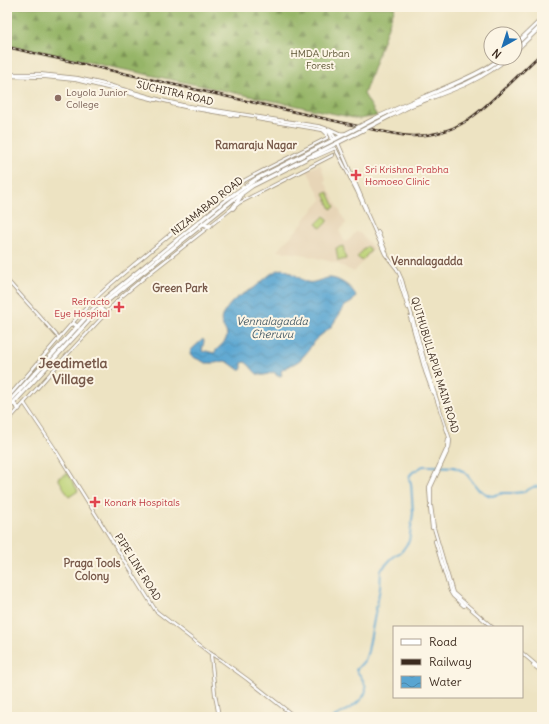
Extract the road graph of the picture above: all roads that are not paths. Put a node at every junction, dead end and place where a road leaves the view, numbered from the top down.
1 (542, 19) edge
2 (542, 24) edge
3 (523, 37) edge
4 (523, 43) edge
5 (490, 66) edge
6 (497, 66) edge
7 (7, 75) edge
8 (467, 80) junction
9 (122, 90) junction
10 (329, 129) junction
11 (323, 130) junction
12 (344, 134) junction
13 (335, 142) junction
14 (333, 155) dead end
15 (308, 158) junction
16 (301, 159) junction
17 (242, 193) junction
18 (233, 208) junction
19 (203, 224) junction
20 (210, 226) junction
21 (387, 256) junction
22 (157, 258) junction
23 (7, 280) edge
24 (100, 309) junction
25 (106, 313) junction
26 (73, 323) junction
27 (78, 327) junction
28 (59, 338) junction
29 (7, 398) edge
30 (13, 403) junction
31 (24, 403) junction
32 (7, 404) edge
33 (19, 409) junction
34 (7, 410) edge
35 (7, 422) edge
36 (489, 626) edge
37 (211, 654) junction
38 (523, 655) edge
39 (542, 671) edge
40 (219, 717) edge
41 (295, 717) edge

1 - 3 highway
2 - 4 highway
5 - 8 highway, NIZAMABAD ROAD
6 - 8 highway, NIZAMABAD ROAD
7 - 9 main road, SUCHITRA ROAD
8 - 12 highway, NIZAMABAD ROAD, bridge
8 - 13 highway, NIZAMABAD ROAD, bridge
9 - 10 main road, SUCHITRA ROAD
9 - 11 main road, SUCHITRA ROAD
10 - 12 highway
10 - 13 main road
11 - 13 main road
11 - 26 main road, NIZAMABAD ROAD
12 - 13 highway, NIZAMABAD ROAD
13 - 15 highway, NIZAMABAD ROAD
13 - 16 highway, NIZAMABAD ROAD
13 - 21 main road, QUTHUBULLAPUR MAIN ROAD
14 - 18 main road, NIZAMABAD ROAD
15 - 16 highway, NIZAMABAD ROAD
15 - 21 main road, QUTHUBULLAPUR MAIN ROAD
16 - 17 highway, NIZAMABAD ROAD
16 - 22 highway, NIZAMABAD ROAD
17 - 18 highway
17 - 19 highway, NIZAMABAD ROAD
18 - 20 main road, NIZAMABAD ROAD
19 - 20 highway
19 - 22 highway, NIZAMABAD ROAD
20 - 25 main road, NIZAMABAD ROAD
21 - 36 main road, QUTHUBULLAPUR MAIN ROAD
22 - 24 highway, NIZAMABAD ROAD
22 - 27 highway, NIZAMABAD ROAD
23 - 28 main road
24 - 25 highway
24 - 30 highway, NIZAMABAD ROAD
25 - 31 main road, NIZAMABAD ROAD
26 - 27 highway
26 - 28 main road, NIZAMABAD ROAD
27 - 32 highway, NIZAMABAD ROAD
28 - 29 main road, NIZAMABAD ROAD
30 - 33 highway
30 - 34 highway, NIZAMABAD ROAD
31 - 33 main road, NIZAMABAD ROAD
31 - 37 main road, PIPE LINE ROAD
33 - 35 main road, NIZAMABAD ROAD
37 - 40 main road
37 - 41 main road, PIPE LINE ROAD
38 - 39 main road

